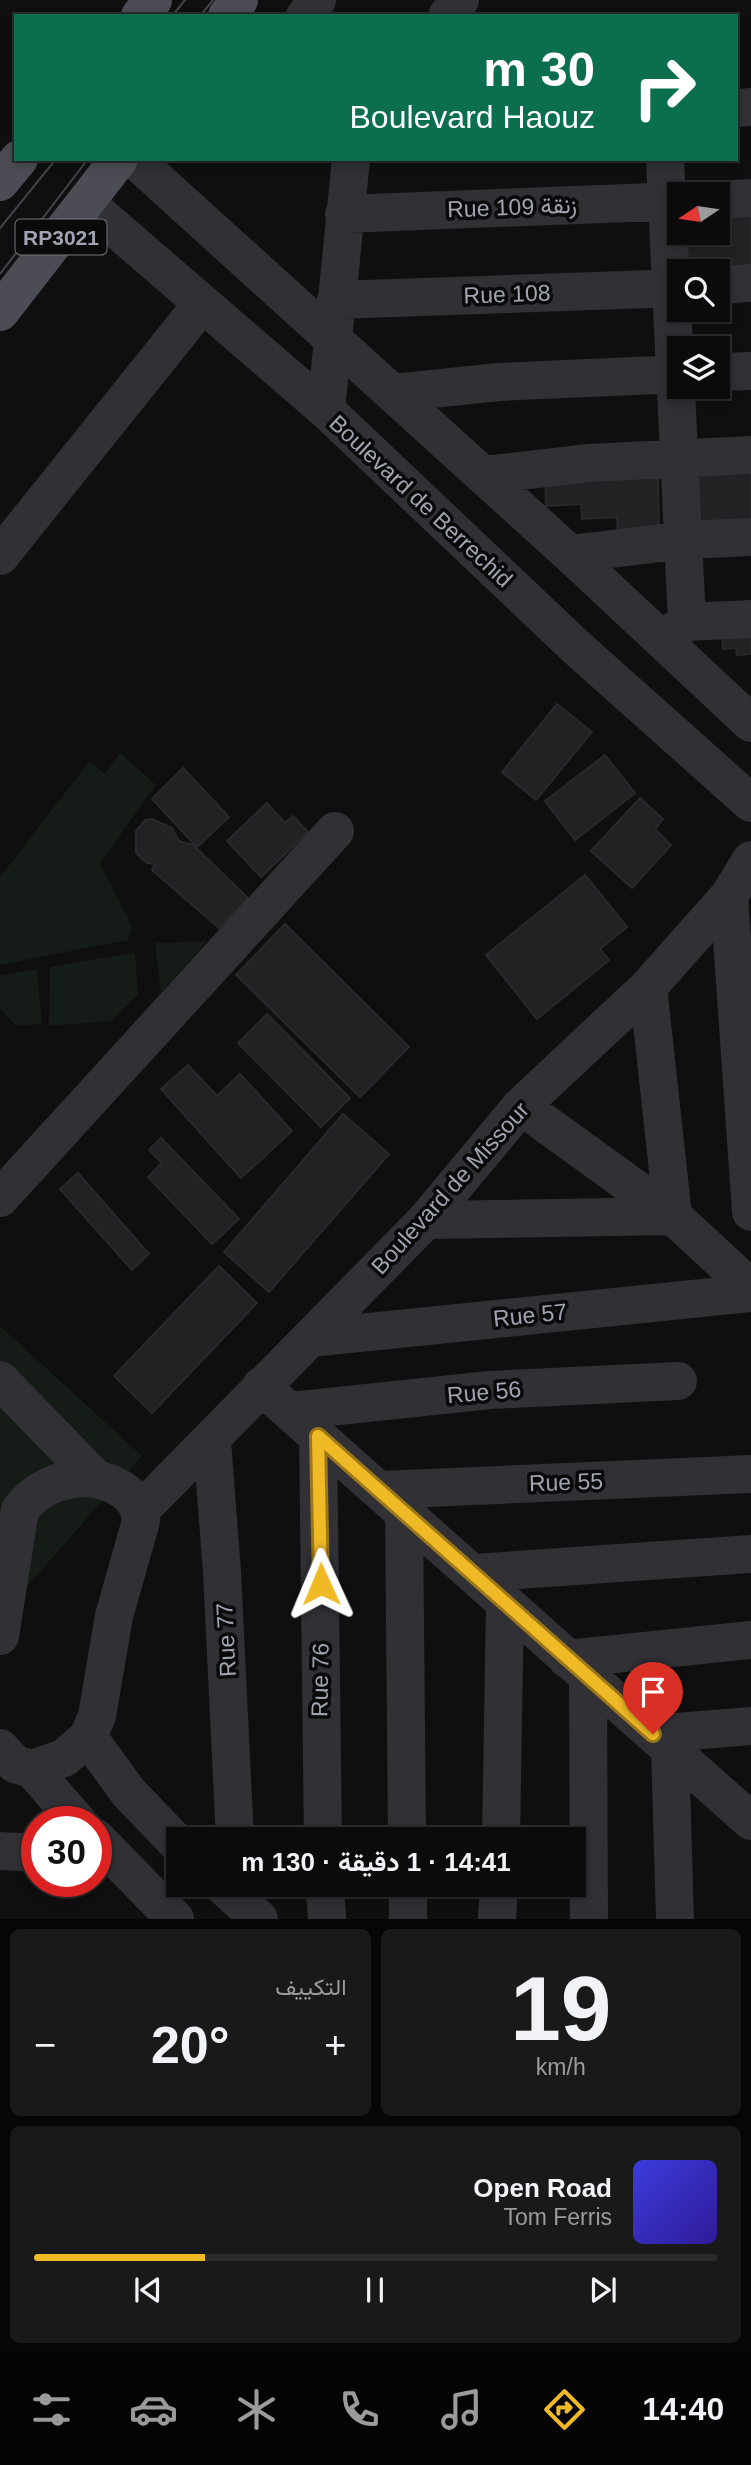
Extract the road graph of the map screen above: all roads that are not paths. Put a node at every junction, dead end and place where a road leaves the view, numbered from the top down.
1 (153, 0) edge
2 (460, 0) edge
3 (142, 14) edge
4 (449, 14) edge
5 (17, 161) edge
6 (118, 161) edge
7 (137, 161) edge
8 (351, 161) edge
9 (666, 161) edge
10 (0, 182) edge
11 (670, 182) edge
12 (751, 198) edge
13 (730, 199) edge
14 (667, 201) edge
15 (86, 203) junction
16 (344, 214) junction
17 (751, 283) edge
18 (730, 284) edge
19 (667, 289) edge
20 (202, 304) junction
21 (0, 312) edge
22 (334, 318) junction
23 (751, 371) edge
24 (730, 372) edge
25 (667, 374) edge
26 (393, 393) junction
27 (679, 399) edge
28 (326, 410) junction
29 (751, 455) edge
30 (680, 460) junction
31 (484, 475) junction
32 (751, 537) edge
33 (685, 540) junction
34 (570, 554) junction
35 (0, 556) edge
36 (751, 619) edge
37 (675, 630) junction
38 (746, 713) edge
39 (751, 803) edge
40 (335, 831) dead end
41 (751, 860) edge
42 (729, 896) junction
43 (648, 987) junction
44 (521, 1106) junction
45 (0, 1198) edge
46 (751, 1212) edge
47 (673, 1216) junction
48 (426, 1220) junction
49 (751, 1291) edge
50 (310, 1338) junction
51 (0, 1380) edge
52 (678, 1381) dead end
53 (261, 1385) junction
54 (305, 1423) junction
55 (212, 1441) junction
56 (751, 1474) edge
57 (95, 1478) junction
58 (10, 1499) edge
59 (392, 1502) junction
60 (141, 1510) junction
61 (751, 1554) edge
62 (474, 1573) junction
63 (505, 1602) junction
64 (0, 1636) edge
65 (751, 1640) edge
66 (578, 1668) junction
67 (751, 1726) edge
68 (88, 1737) junction
69 (662, 1742) junction
70 (12, 1762) edge
71 (60, 1806) edge
72 (749, 1818) edge
73 (234, 1827) edge
74 (322, 1827) edge
75 (406, 1827) edge
76 (501, 1827) edge
77 (166, 1832) edge
78 (0, 1851) edge
79 (21, 1852) edge
80 (112, 1858) edge
81 (326, 1897) edge
82 (408, 1897) edge
83 (498, 1897) edge
84 (175, 1919) edge
85 (327, 1919) edge
86 (408, 1919) edge
87 (497, 1919) edge
88 (589, 1919) edge
89 (675, 1919) edge

1 - 3 main road
2 - 4 street
5 - 10 main road
6 - 15 main road, RP3021
7 - 22 street
8 - 16 street
9 - 11 street
12 - 13 street
14 - 16 street, Rue 109 زنقة
15 - 20 street, Boulevard de Berrechid
15 - 21 main road, RP3021
16 - 22 street
17 - 18 street
19 - 22 street, Rue 108
20 - 28 street, Boulevard de Berrechid
20 - 35 street
22 - 26 street
22 - 28 street
23 - 24 street
25 - 26 street
26 - 31 street
27 - 30 street
28 - 39 street, Boulevard de Berrechid
29 - 30 street
30 - 31 street
30 - 33 street
31 - 34 street
32 - 33 street
33 - 34 street
33 - 37 street
34 - 37 street
36 - 37 street
37 - 38 street
40 - 45 street
41 - 42 street, Boulevard de Missour
42 - 43 street, Boulevard de Missour
42 - 46 street
43 - 44 street, Boulevard de Missour
43 - 47 street
44 - 47 street
44 - 48 street, Boulevard de Missour
47 - 48 street
47 - 49 street
48 - 50 street, Boulevard de Missour
49 - 50 street, Rue 57
50 - 53 street, Boulevard de Missour
51 - 57 street
52 - 54 street, Rue 56
53 - 54 street
53 - 55 street, Boulevard de Missour
54 - 59 street
54 - 74 street, Rue 76
55 - 60 street, Boulevard de Missour
55 - 73 street, Rue 77
56 - 59 street, Rue 55
57 - 58 street
57 - 60 street
58 - 64 street
59 - 62 street
59 - 75 street
60 - 68 street
61 - 62 street
62 - 63 street
63 - 66 street
63 - 76 street
65 - 66 street
66 - 69 street
66 - 88 street
67 - 69 street
68 - 70 street
68 - 77 street
69 - 72 street
69 - 89 street
70 - 71 street
78 - 79 street
80 - 84 street
81 - 85 street
82 - 86 street
83 - 87 street

